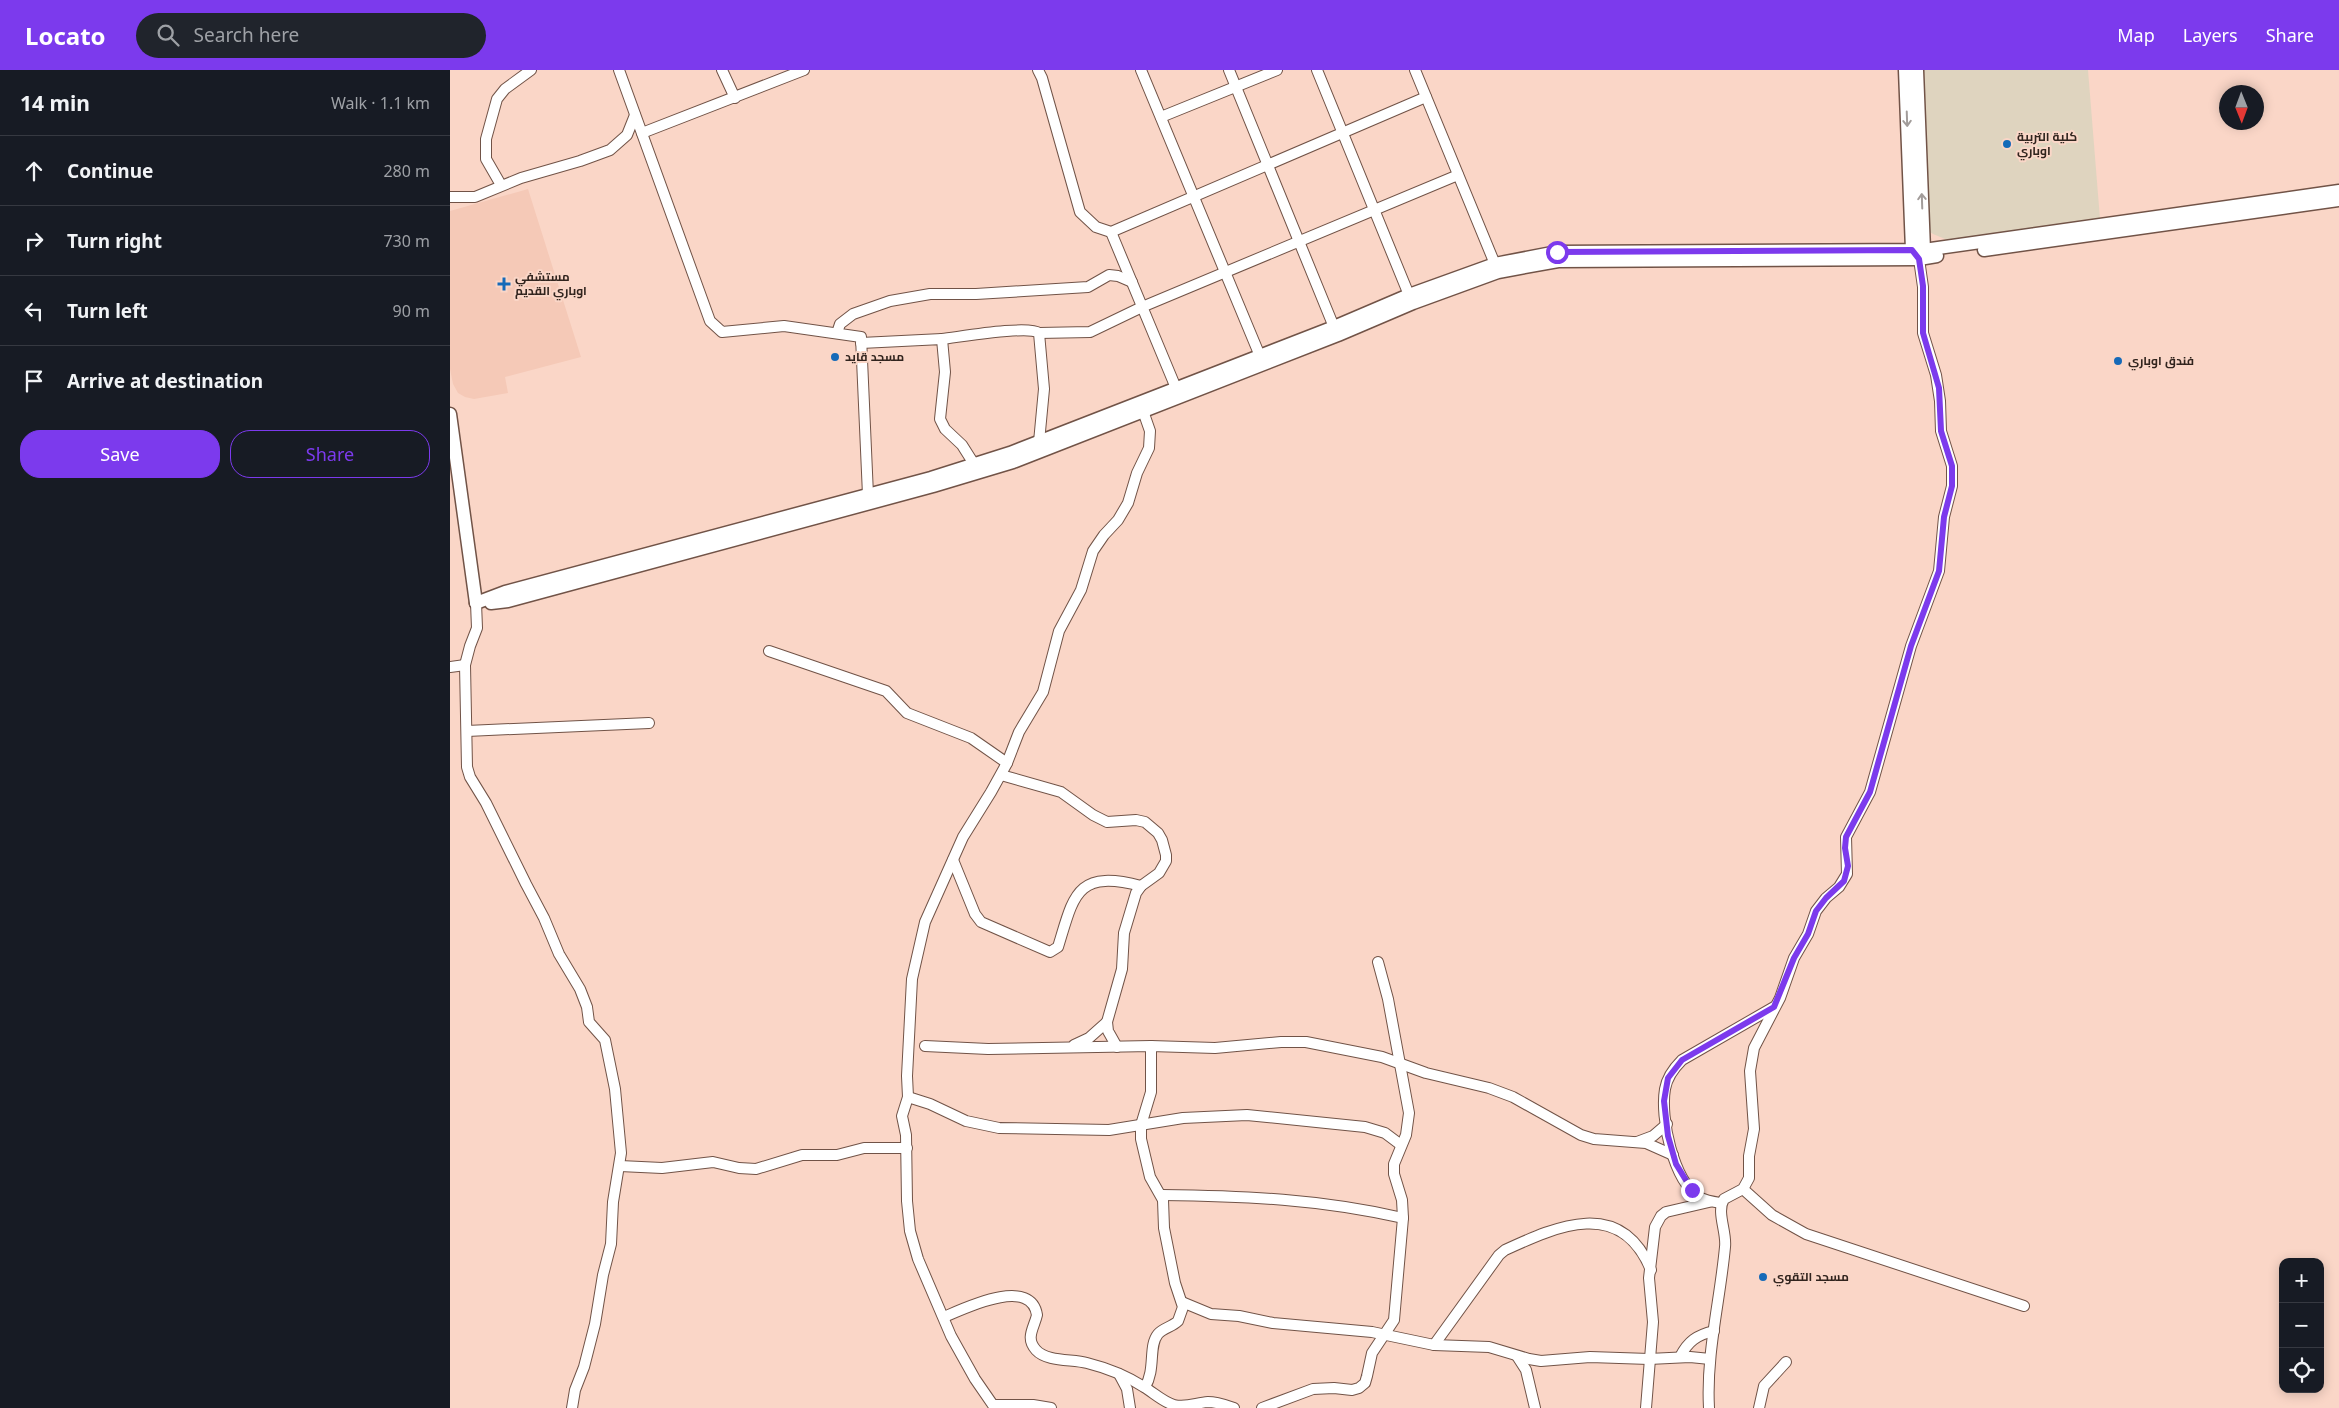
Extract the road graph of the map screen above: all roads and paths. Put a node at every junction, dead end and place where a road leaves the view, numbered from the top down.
1 (531, 70) edge
2 (619, 70) edge
3 (722, 70) edge
4 (1038, 70) edge
5 (1141, 70) edge
6 (1229, 70) edge
7 (1277, 70) edge
8 (1317, 70) edge
9 (1415, 70) edge
10 (1905, 70) edge
11 (1917, 70) edge
12 (801, 71) edge
13 (1235, 87) junction
14 (1426, 97) junction
15 (735, 98) junction
16 (635, 115) junction
17 (1161, 117) junction
18 (1343, 132) junction
19 (642, 133) junction
20 (1267, 164) junction
21 (1458, 175) junction
22 (501, 186) junction
23 (2339, 191) edge
24 (1194, 196) junction
25 (450, 197) edge
26 (2339, 200) edge
27 (1375, 210) junction
28 (1917, 221) junction
29 (1111, 232) junction
30 (1299, 242) junction
31 (1948, 246) junction
32 (1886, 250) junction
33 (1918, 253) junction
34 (1496, 268) junction
35 (1226, 272) junction
36 (1132, 282) junction
37 (1410, 295) junction
38 (1142, 307) junction
39 (1336, 331) junction
40 (1039, 333) junction
41 (836, 334) junction
42 (942, 339) junction
43 (861, 343) junction
44 (1260, 356) junction
45 (1176, 388) junction
46 (1143, 411) junction
47 (450, 414) edge
48 (1039, 442) junction
49 (974, 464) junction
50 (868, 494) junction
51 (472, 577) junction
52 (505, 592) junction
53 (476, 603) junction
54 (769, 651) dead end
55 (465, 665) junction
56 (450, 667) edge
57 (649, 722) dead end
58 (467, 731) junction
59 (1007, 763) junction
60 (1001, 775) junction
61 (953, 860) junction
62 (1141, 886) junction
63 (1378, 962) dead end
64 (1774, 1007) junction
65 (1107, 1022) junction
66 (925, 1046) dead end
67 (1151, 1046) junction
68 (1117, 1047) junction
69 (1067, 1048) junction
70 (1400, 1063) junction
71 (908, 1097) junction
72 (1667, 1124) junction
73 (1141, 1126) junction
74 (1636, 1142) junction
75 (1401, 1145) junction
76 (907, 1148) junction
77 (1673, 1155) junction
78 (620, 1166) junction
79 (1743, 1189) junction
80 (1162, 1196) junction
81 (1710, 1201) junction
82 (1721, 1203) junction
83 (1403, 1218) junction
84 (1651, 1270) junction
85 (1182, 1302) junction
86 (2024, 1306) dead end
87 (944, 1317) junction
88 (1714, 1331) junction
89 (1385, 1334) junction
90 (1434, 1345) junction
91 (1517, 1356) junction
92 (1680, 1357) junction
93 (1649, 1359) junction
94 (1710, 1359) junction
95 (1786, 1362) dead end
96 (1118, 1374) junction
97 (1145, 1387) junction
98 (994, 1407) edge
99 (572, 1408) edge
100 (1052, 1408) edge
101 (1130, 1408) edge
102 (1234, 1408) edge
103 (1262, 1408) edge
104 (1535, 1408) edge
105 (1646, 1408) edge
106 (1709, 1408) edge
107 (1759, 1408) edge

1 - 22 street
2 - 16 street
3 - 15 street
4 - 29 street
5 - 17 street
6 - 13 street
7 - 13 street
8 - 18 street
9 - 14 street
10 -> 28 street
28 -> 11 street
12 - 15 street
13 - 17 street
13 - 20 street
14 - 18 street
14 - 21 street
15 - 19 street
16 - 19 street
16 - 22 street
17 - 24 street
18 - 20 street
18 - 27 street
19 - 41 street
20 - 24 street
20 - 30 street
21 - 27 street
21 - 34 street
22 - 25 street
23 - 31 street
24 - 29 street
24 - 35 street
26 - 33 street
27 - 30 street
27 - 37 street
28 - 31 street
28 - 32 street
28 - 33 street
29 - 36 street
30 - 35 street
30 - 39 street
31 - 33 street
32 - 33 street
32 - 34 street
33 - 34 street
33 - 64 street
34 - 37 street
34 - 39 street
35 - 38 street
35 - 44 street
36 - 38 street
36 - 41 street
37 - 39 street
38 - 40 street
38 - 45 street
39 - 44 street
39 - 46 street
40 - 42 street
40 - 48 street
41 - 43 street
42 - 43 street
42 - 49 street
43 - 50 street
44 - 45 street
45 - 48 street
46 - 53 street
46 - 59 street
47 - 51 street
48 - 49 street
49 - 50 street
50 - 52 street
51 - 52 street
51 - 53 street
52 - 53 street
53 - 55 street
54 - 59 street
55 - 56 street
55 - 58 street
57 - 58 street
58 - 78 street
59 - 60 street
60 - 61 street
60 - 62 street
61 - 62 street
61 - 71 street
62 - 65 street
63 - 70 street
64 - 72 street
64 - 79 street
65 - 68 street
65 - 69 street
66 - 69 street
67 - 68 street
67 - 70 street
67 - 73 street
68 - 69 street
70 - 74 street
70 - 75 street
71 - 73 street
71 - 76 street
72 - 74 street
72 - 77 street
73 - 75 street
73 - 80 street
74 - 77 street
75 - 83 street
76 - 78 street
76 - 87 street
77 - 81 street
78 - 99 street
79 - 82 street
79 - 86 street
80 - 83 street
80 - 85 street
81 - 82 street
81 - 84 street
82 - 88 street
83 - 89 street
84 - 90 street
84 - 93 street
85 - 89 street
85 - 97 street
87 - 96 street
87 - 98 street
88 - 92 street
88 - 94 street
89 - 90 street
89 - 103 street
90 - 91 street
91 - 93 street
91 - 104 street
92 - 93 street
92 - 94 street
93 - 105 street
94 - 106 street
95 - 107 street
96 - 97 street
96 - 101 street
97 - 102 street
98 - 100 street

